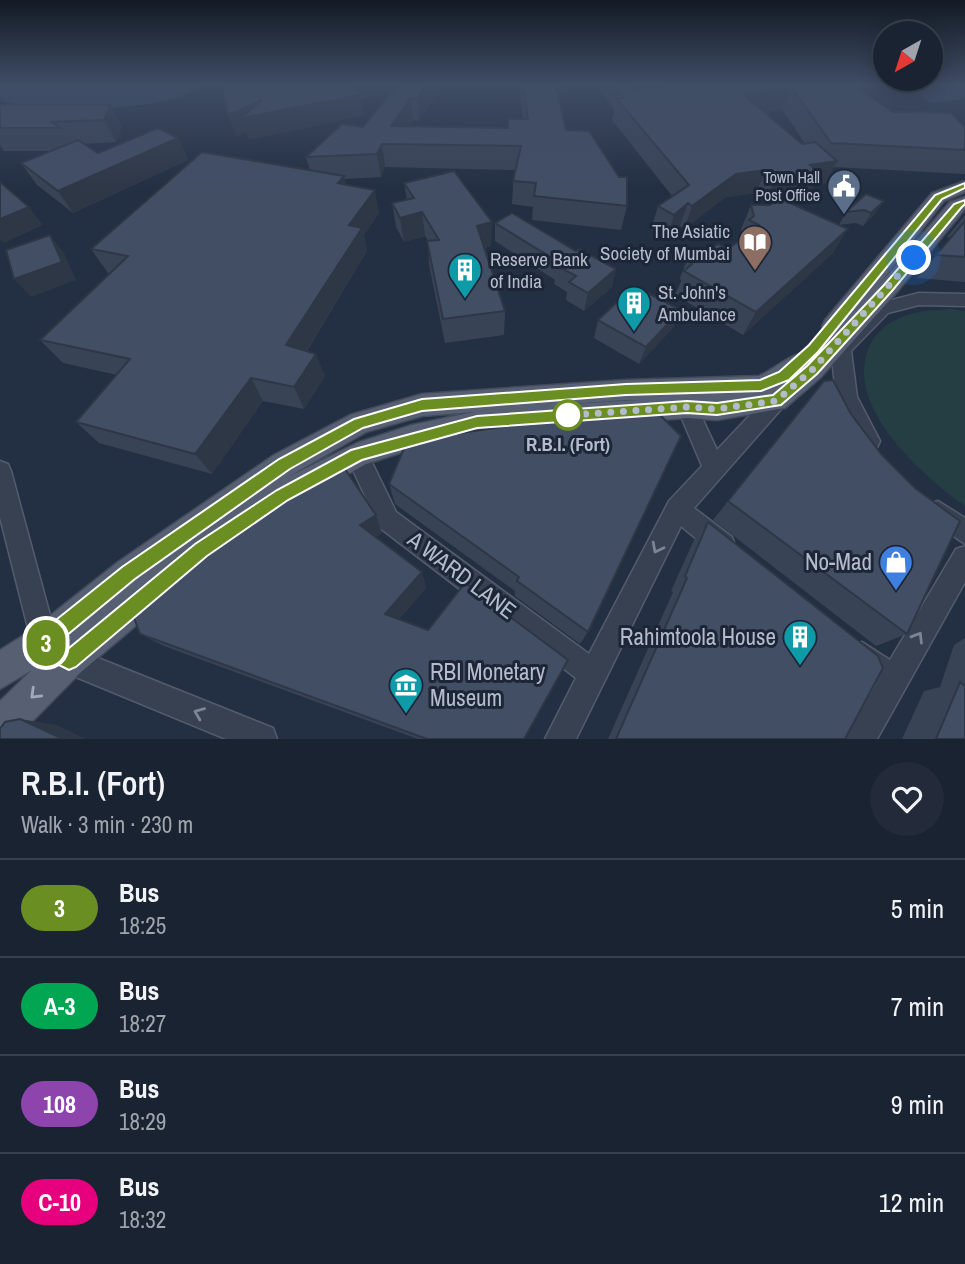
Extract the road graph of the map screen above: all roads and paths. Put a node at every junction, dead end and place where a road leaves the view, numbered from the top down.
1 (965, 186) edge
2 (965, 202) edge
3 (875, 289) junction
4 (919, 299) junction
5 (965, 300) edge
6 (786, 387) junction
7 (687, 407) junction
8 (852, 415) junction
9 (357, 455) junction
10 (879, 456) edge
11 (713, 467) junction
12 (0, 471) edge
13 (920, 499) edge
14 (677, 509) junction
15 (965, 532) edge
16 (965, 558) edge
17 (742, 560) edge
18 (839, 637) edge
19 (57, 651) junction
20 (0, 671) edge
21 (593, 674) junction
22 (892, 680) junction
23 (0, 727) edge
24 (262, 739) edge
25 (560, 739) edge
26 (860, 739) edge

1 - 3 main road
2 - 3 main road
3 - 4 street
3 - 6 main road
4 - 5 street
4 - 8 street
6 - 7 main road
6 - 8 street
6 - 11 street
6 - 19 main road
7 - 9 main road
7 - 11 street
8 - 10 street
9 - 19 main road
9 - 21 street, A WARD LANE
11 - 14 street
12 - 19 street
13 - 15 street
14 - 17 street
14 -> 21 street
22 -> 16 street
18 - 22 street
19 - 20 main road
19 -> 23 main road
24 -> 19 street
21 - 25 street
22 - 26 street

